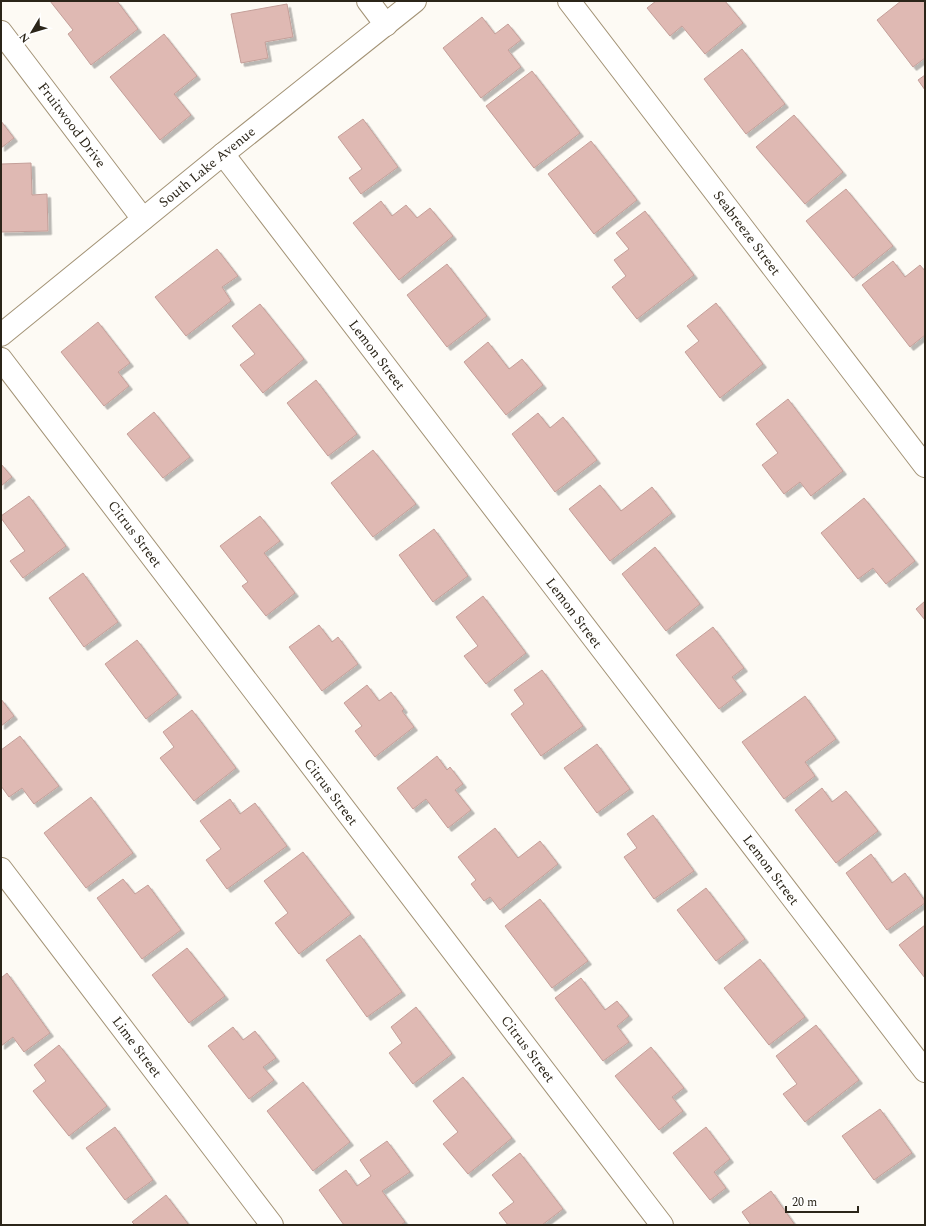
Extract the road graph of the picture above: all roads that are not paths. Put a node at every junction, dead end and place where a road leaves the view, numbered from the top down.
1 (368, 1) edge
2 (415, 1) edge
3 (569, 1) edge
4 (386, 25) junction
5 (1, 32) edge
6 (223, 154) junction
7 (144, 219) junction
8 (1, 335) edge
9 (1, 359) edge
10 (925, 466) edge
11 (1, 869) edge
12 (925, 1071) edge
13 (272, 1225) edge
14 (662, 1225) edge

1 - 4 street
2 - 4 street, South Lake Avenue
3 - 10 street, Seabreeze Street
4 - 6 street, South Lake Avenue
5 - 7 street, Fruitwood Drive
6 - 7 street, South Lake Avenue
6 - 12 street, Lemon Street
7 - 8 street, South Lake Avenue
9 - 14 street, Citrus Street
11 - 13 street, Lime Street

